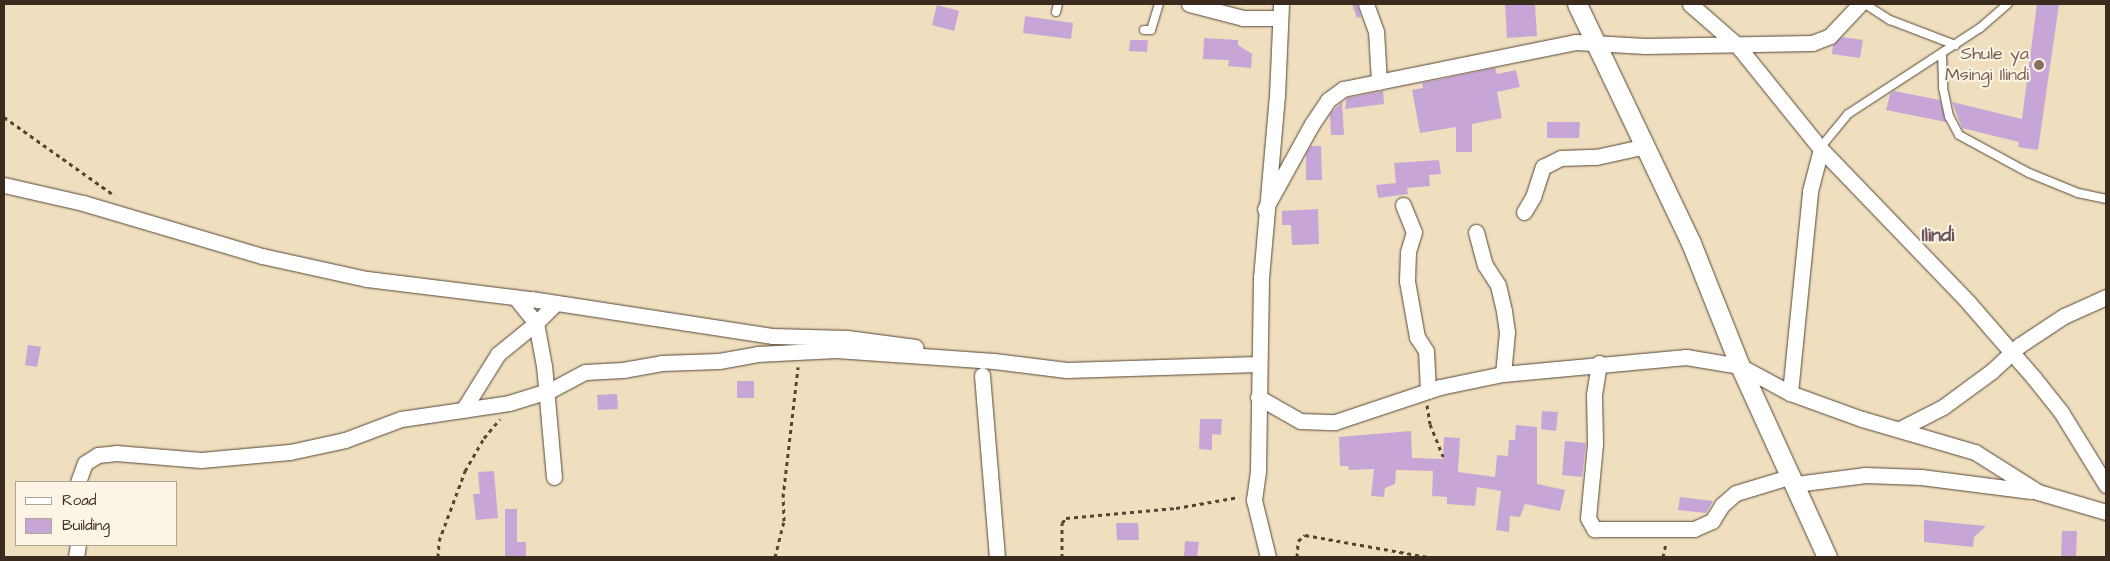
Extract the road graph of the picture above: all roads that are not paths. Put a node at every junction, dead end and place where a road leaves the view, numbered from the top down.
1 (1159, 4) edge
2 (1189, 4) edge
3 (1366, 4) edge
4 (1577, 4) edge
5 (1690, 4) edge
6 (1860, 4) edge
7 (1866, 4) edge
8 (2008, 4) edge
9 (1281, 11) edge
10 (1144, 30) dead end
11 (1596, 43) junction
12 (1737, 45) junction
13 (1955, 45) junction
14 (1942, 53) junction
15 (1379, 82) junction
16 (1643, 141) junction
17 (1821, 149) junction
18 (4, 185) edge
19 (2106, 199) edge
20 (1403, 205) dead end
21 (1265, 209) junction
22 (1524, 212) dead end
23 (1476, 232) dead end
24 (2106, 296) edge
25 (515, 297) junction
26 (556, 303) junction
27 (536, 323) junction
28 (2011, 353) junction
29 (994, 361) junction
30 (1599, 363) junction
31 (1258, 364) junction
32 (1740, 366) junction
33 (1503, 374) junction
34 (982, 375) dead end
35 (546, 391) junction
36 (1427, 392) junction
37 (1790, 393) junction
38 (1258, 397) junction
39 (463, 410) junction
40 (1900, 430) junction
41 (554, 477) dead end
42 (1794, 480) junction
43 (78, 481) edge
44 (2106, 485) edge
45 (2038, 492) junction
46 (2106, 512) edge
47 (997, 557) edge
48 (1268, 557) edge
49 (1827, 557) edge

1 - 10 lane
2 - 9 street
3 - 15 street
4 - 11 street
5 - 12 street
6 - 12 street
7 - 13 lane
8 - 13 lane
9 - 21 street
11 - 12 street
11 - 15 street
11 - 16 street
12 - 17 street
13 - 14 lane
14 - 17 lane
14 - 19 lane
15 - 21 street
16 - 22 street
16 - 32 street
17 - 28 street
17 - 37 street
18 - 25 street
20 - 36 street
21 - 31 street
23 - 33 street
24 - 28 street
25 - 26 street
25 - 27 street
26 - 27 street
26 - 29 street
27 - 35 street
27 - 39 street
28 - 40 street
28 - 44 street
29 - 31 street
29 - 35 street
30 - 32 street
30 - 33 street
30 - 42 street
31 - 38 street
32 - 37 street
32 - 42 street
33 - 36 street
34 - 47 street
35 - 39 street
35 - 41 street
36 - 38 street
37 - 40 street
38 - 48 street
39 - 43 street
40 - 45 street
42 - 45 street
42 - 49 street
45 - 46 street

